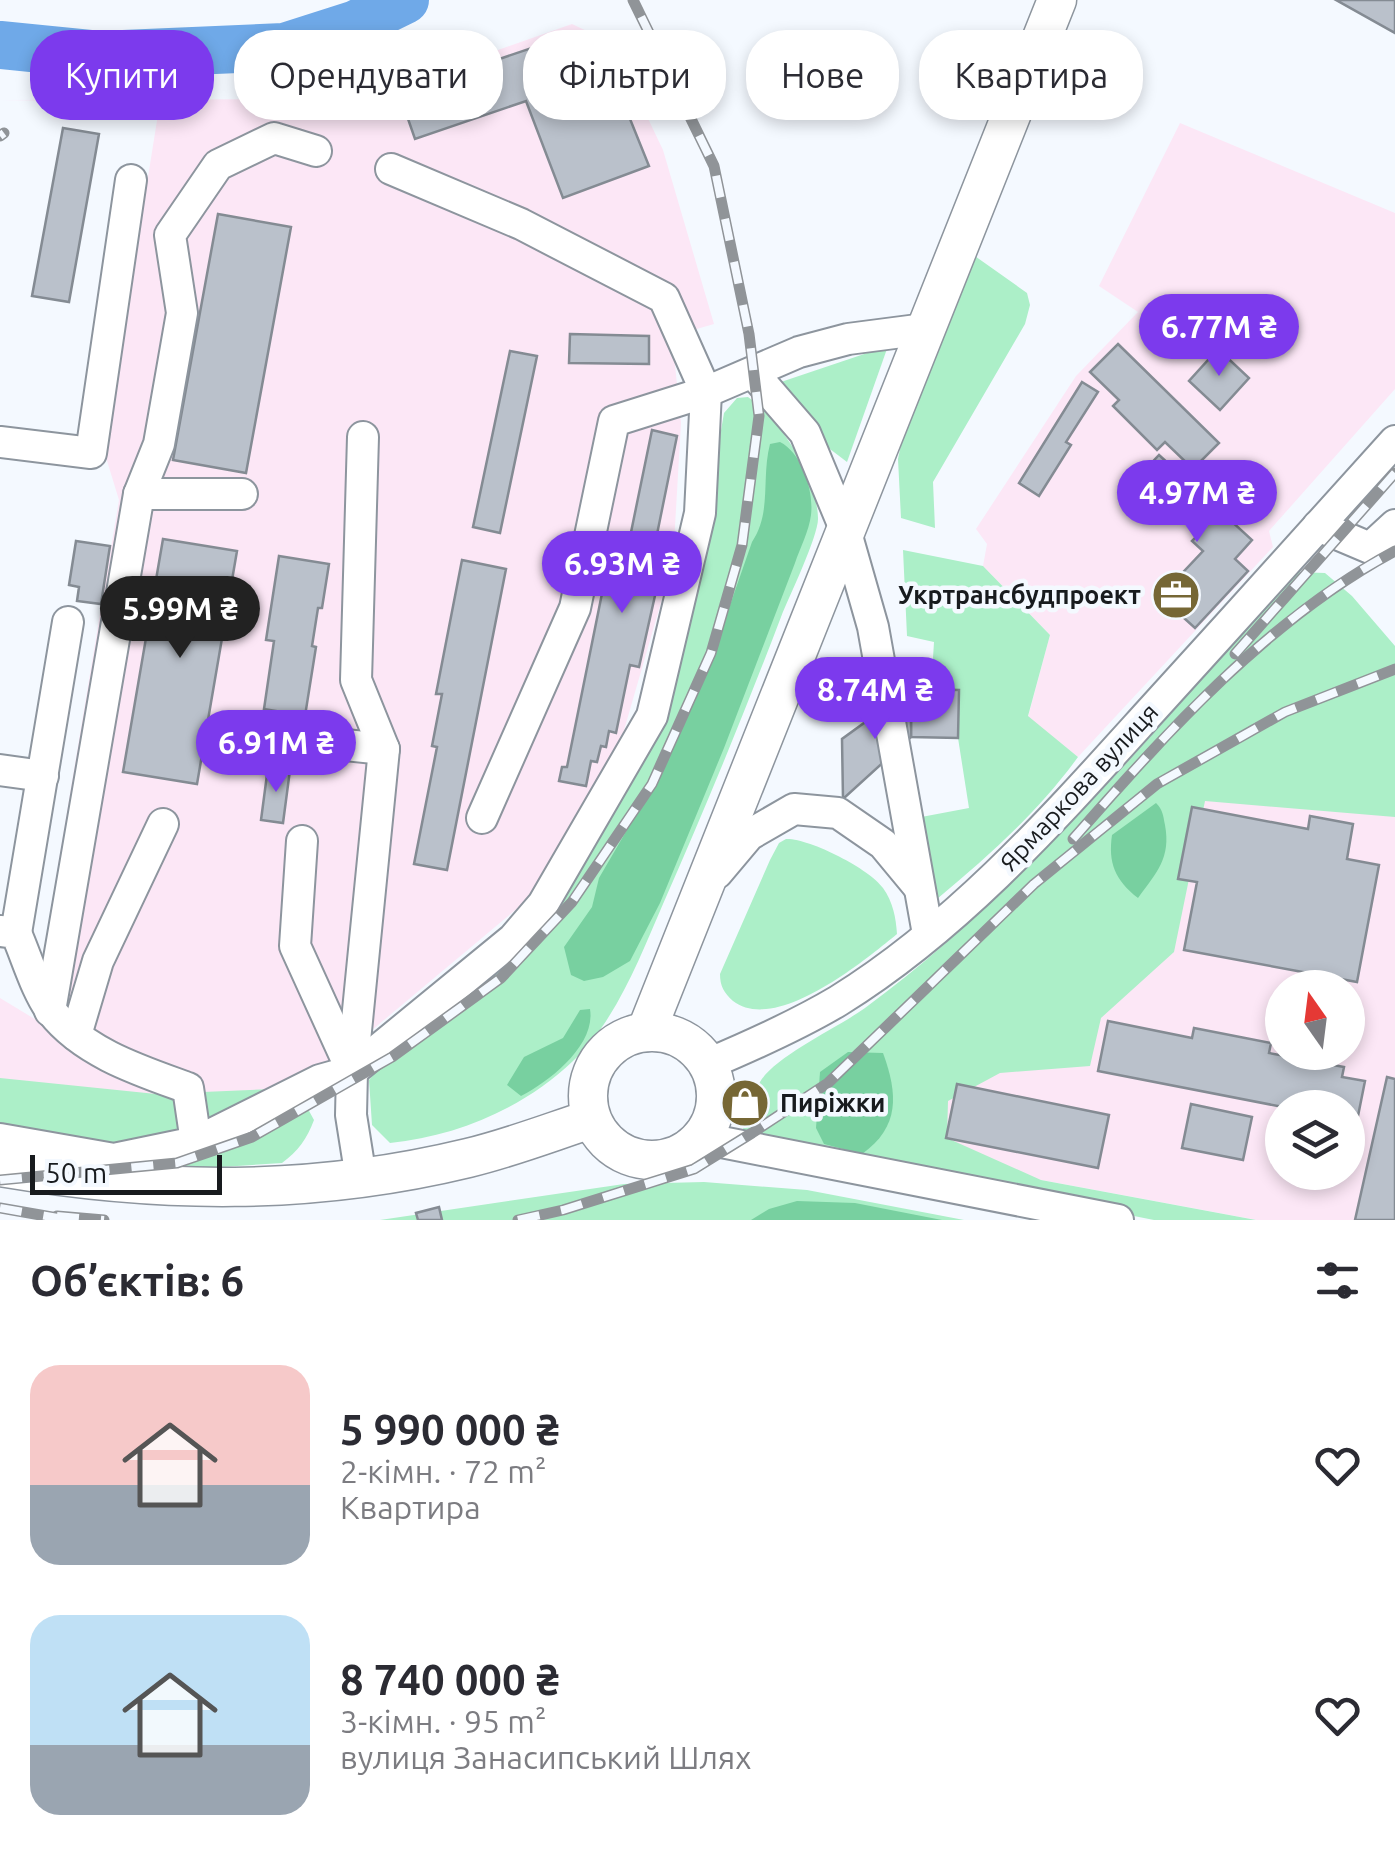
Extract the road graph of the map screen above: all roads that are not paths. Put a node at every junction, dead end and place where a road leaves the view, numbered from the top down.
1 (1057, 0) edge
2 (316, 151) dead end
3 (391, 169) dead end
4 (131, 180) dead end
5 (924, 329) junction
6 (754, 374) junction
7 (706, 392) junction
8 (363, 437) dead end
9 (1395, 441) edge
10 (0, 442) edge
11 (139, 494) junction
12 (242, 494) dead end
13 (1395, 525) edge
14 (1318, 526) junction
15 (844, 529) junction
16 (1383, 554) edge
17 (68, 622) dead end
18 (258, 736) dead end
19 (384, 749) junction
20 (0, 770) edge
21 (44, 776) junction
22 (482, 818) dead end
23 (164, 824) dead end
24 (302, 841) dead end
25 (918, 887) junction
26 (700, 895) junction
27 (8, 932) edge
28 (928, 934) junction
29 (50, 1010) junction
30 (646, 1032) junction
31 (76, 1035) junction
32 (708, 1064) junction
33 (352, 1071) junction
34 (592, 1119) junction
35 (701, 1138) junction
36 (0, 1139) edge
37 (196, 1142) junction
38 (0, 1167) edge
39 (361, 1178) junction
40 (1118, 1220) edge

1 - 5 main road
2 - 11 street
3 - 7 street
4 - 10 street
5 - 6 street
5 - 15 main road
6 - 7 street
6 - 15 street
7 - 22 street
7 - 33 street
8 - 19 street
9 - 14 street, Ярмаркова вулиця
11 - 12 street
11 - 29 street
13 - 16 street
14 - 16 street
14 - 28 street, Ярмаркова вулиця
15 - 25 street
15 - 26 main road
17 - 21 street
18 - 19 street
19 - 33 street
20 - 21 street
21 - 27 street
23 - 31 street
24 - 33 street
25 - 26 street
25 - 28 street
26 - 30 main road
27 - 29 street
28 - 32 street, Ярмаркова вулиця
29 - 31 street
30 - 32 main road
30 - 34 main road
31 - 37 street
32 - 35 main road
33 - 37 street
33 - 39 street
34 - 35 main road
34 - 39 main road
35 - 40 street
36 - 37 street
38 - 39 main road

